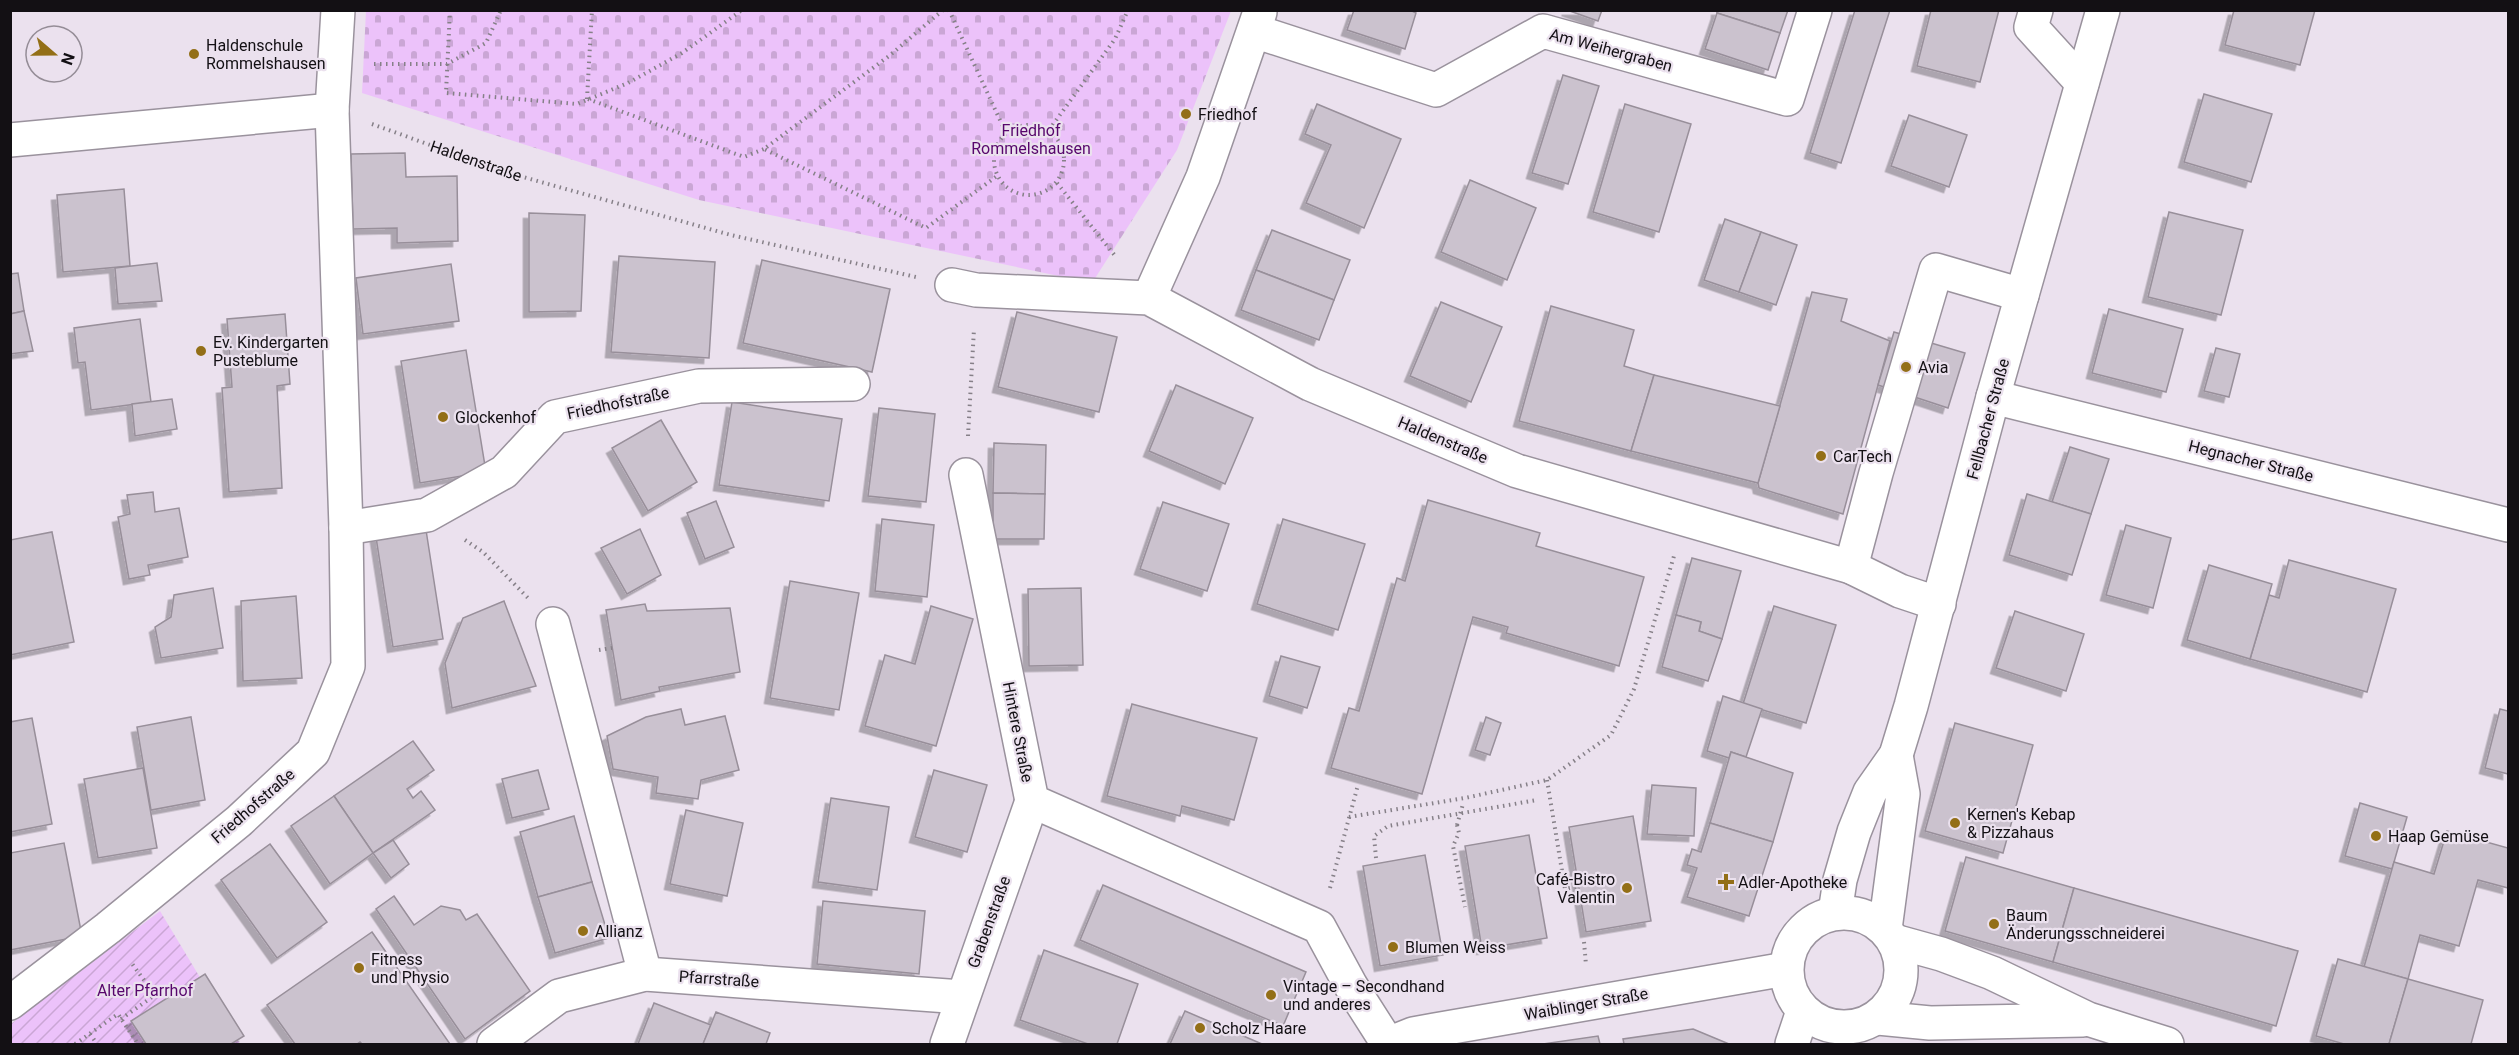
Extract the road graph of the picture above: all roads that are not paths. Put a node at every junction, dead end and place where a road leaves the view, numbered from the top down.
1 (338, 10) edge
2 (1815, 10) edge
3 (2036, 10) edge
4 (2103, 10) edge
5 (1257, 21) edge
6 (2082, 83) junction
7 (327, 87) junction
8 (10, 140) edge
9 (951, 285) road end
10 (2022, 295) junction
11 (1149, 298) junction
12 (853, 384) dead end
13 (1993, 397) junction
14 (966, 475) road end
15 (2508, 525) edge
16 (346, 528) junction
17 (1851, 567) junction
18 (1939, 604) junction
19 (553, 624) road end
20 (1896, 755) junction
21 (1032, 801) junction
22 (1835, 913) junction
23 (1890, 935) junction
24 (1786, 969) junction
25 (645, 974) junction
26 (962, 997) junction
27 (10, 1003) edge
28 (1803, 1011) junction
29 (2088, 1019) junction
30 (1861, 1030) edge
31 (1467, 1035) edge
32 (494, 1044) edge
33 (947, 1044) edge
34 (1388, 1044) edge
35 (1792, 1044) edge
36 (2167, 1044) edge

1 - 7 street, Friedhofstraße
2 - 5 street, Am Weihergraben
3 - 6 street
4 - 6 street, Fellbacher Straße
5 - 11 street, Am Weihergraben
6 - 10 street, Fellbacher Straße
7 - 8 street
7 - 16 street, Friedhofstraße
9 - 11 street, Haldenstraße
10 - 13 street, Fellbacher Straße
10 - 17 street
11 - 17 street, Haldenstraße
12 - 16 street, Friedhofstraße
13 - 15 street, Hegnacher Straße
13 - 18 street, Fellbacher Straße
14 - 21 street, Hintere Straße
16 - 27 street, Friedhofstraße
17 - 18 street, Haldenstraße
18 - 20 street, Fellbacher Straße
19 - 25 street
20 - 22 street, Fellbacher Straße
20 - 23 street, Fellbacher Straße
21 - 26 street, Grabenstraße
21 - 34 street, Hintere Straße
22 - 23 street
22 - 24 street
23 - 29 street
23 - 30 street
24 - 28 street
24 - 31 street, Waiblinger Straße
25 - 26 street, Pfarrstraße
25 - 32 street, Pfarrstraße
26 - 33 street, Grabenstraße
28 - 30 street
28 - 35 street
29 - 30 street
29 - 36 street
31 - 34 street, Waiblinger Straße

